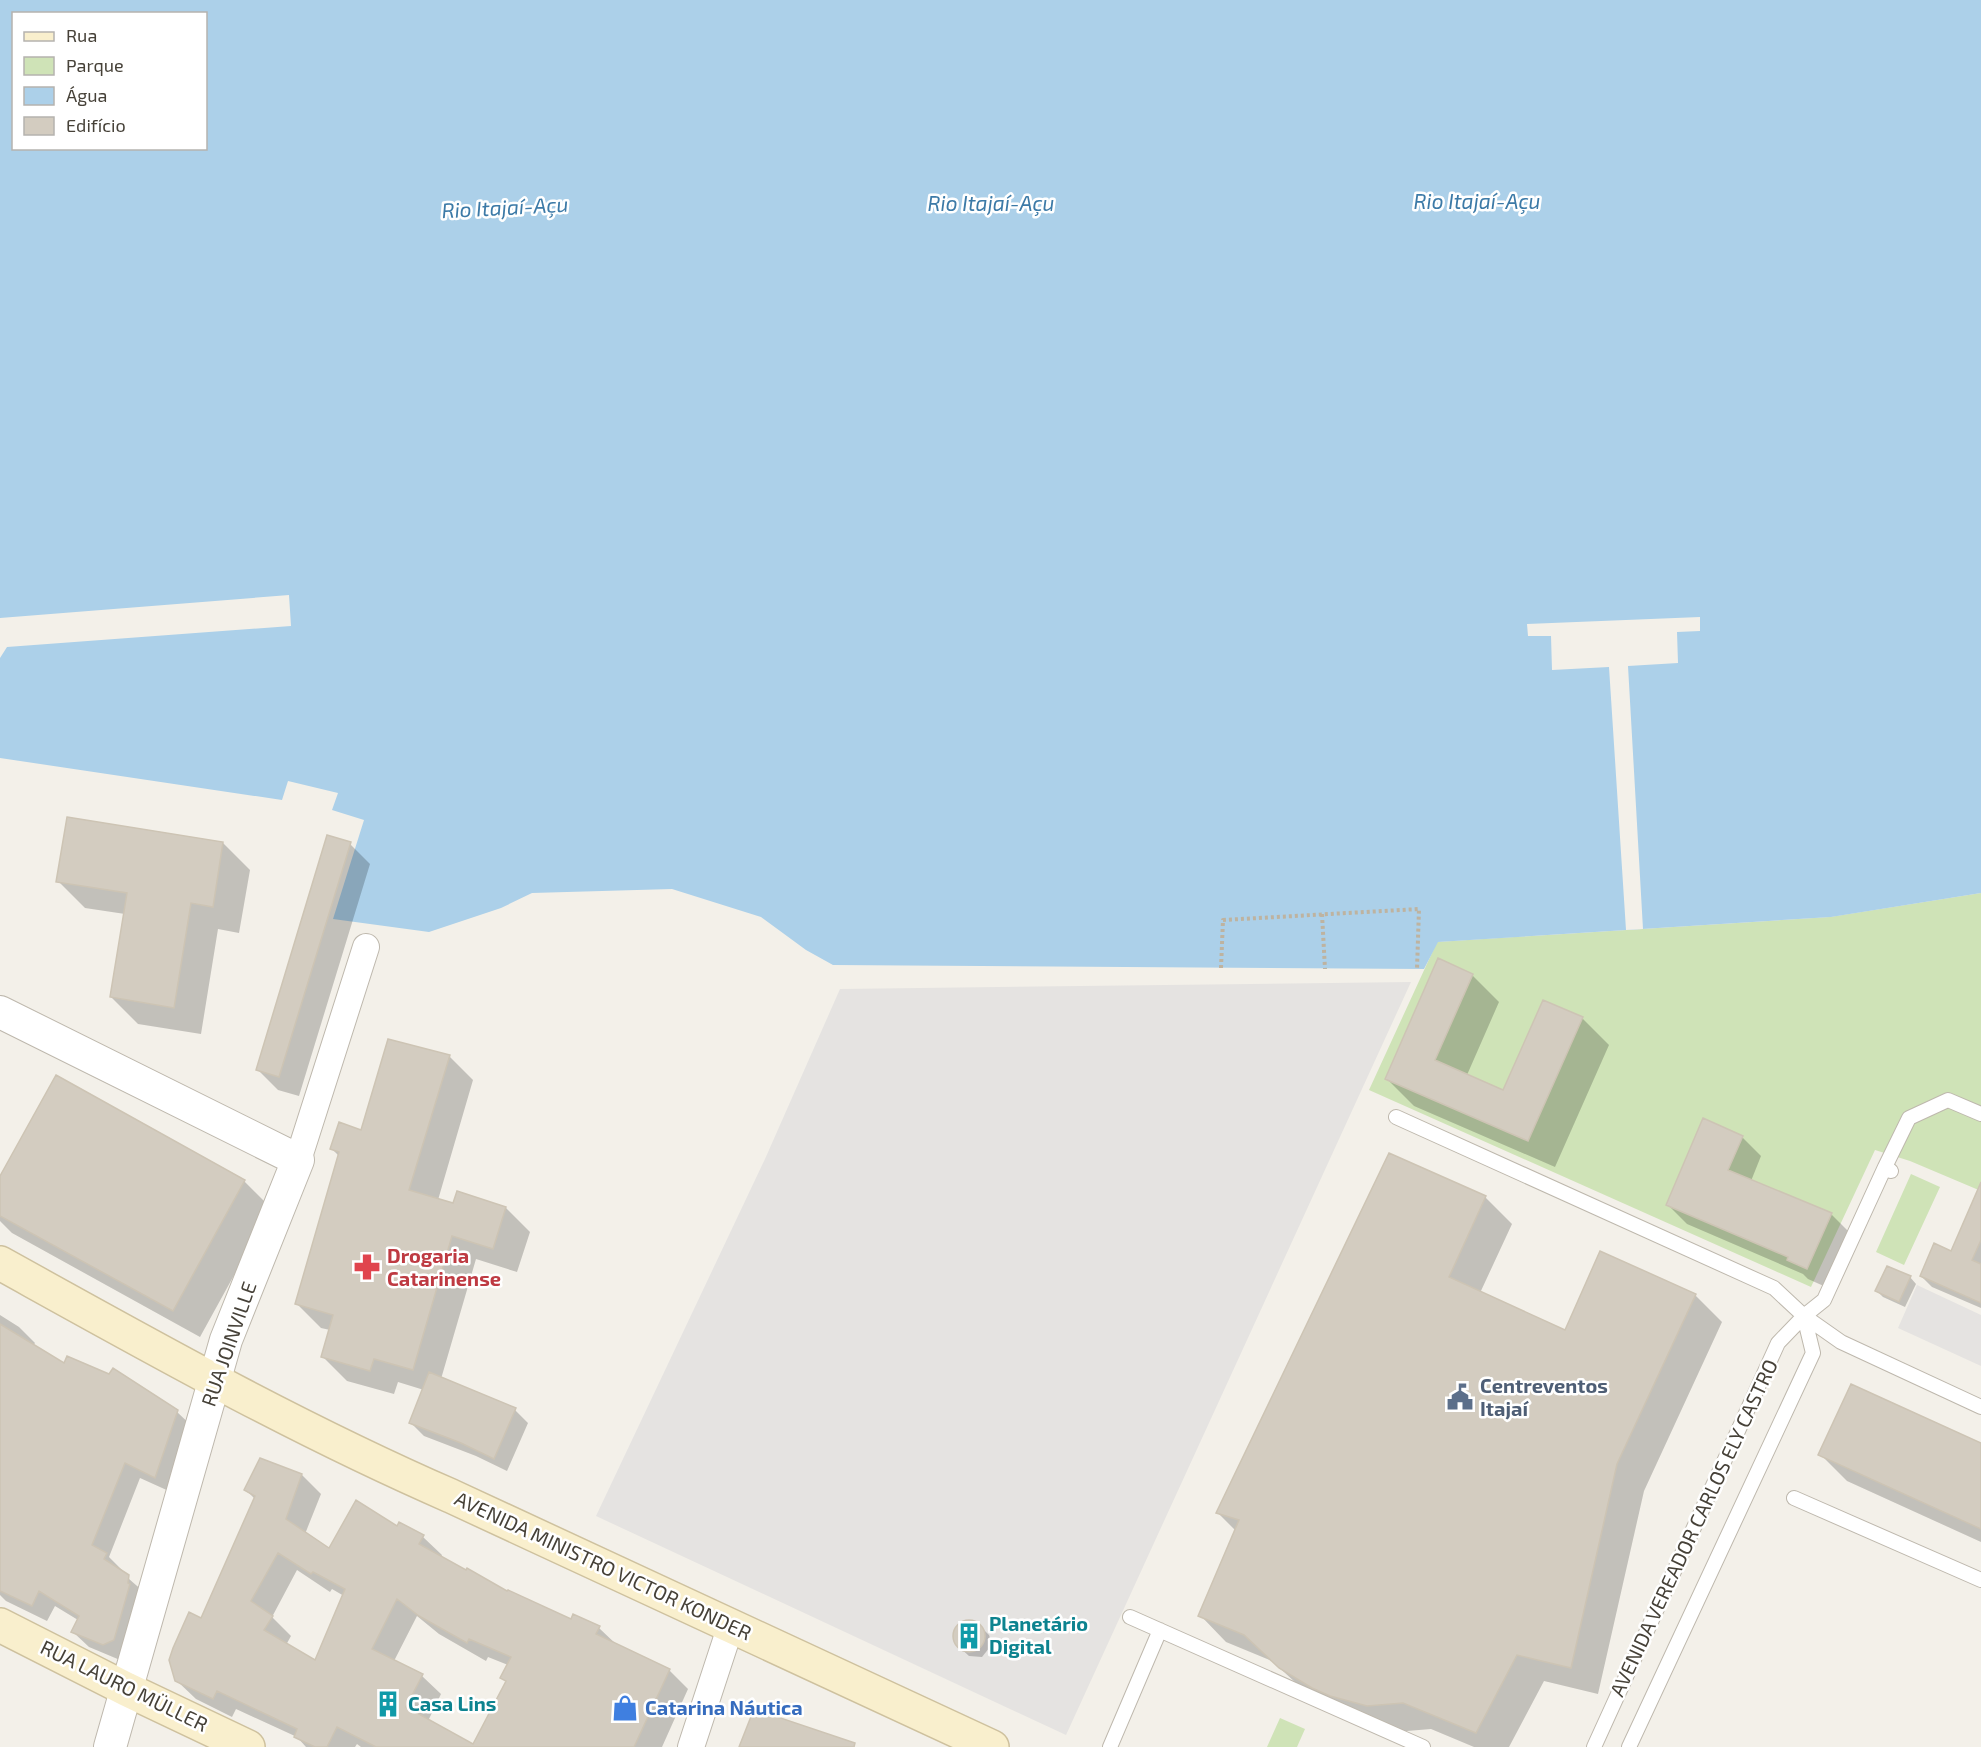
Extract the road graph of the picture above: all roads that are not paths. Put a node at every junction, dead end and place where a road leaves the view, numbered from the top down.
1 (366, 947) dead end
2 (0, 1012) edge
3 (1981, 1114) edge
4 (1396, 1117) dead end
5 (298, 1160) junction
6 (0, 1263) edge
7 (1804, 1316) junction
8 (215, 1380) junction
9 (1981, 1407) edge
10 (1794, 1498) dead end
11 (1981, 1580) edge
12 (1131, 1617) dead end
13 (0, 1625) edge
14 (731, 1625) junction
15 (1160, 1630) junction
16 (126, 1689) junction
17 (110, 1747) edge
18 (248, 1747) edge
19 (691, 1747) edge
20 (992, 1747) edge
21 (1110, 1747) edge
22 (1423, 1747) edge
23 (1594, 1747) edge
24 (1629, 1747) edge

1 - 5 street, RUA JOINVILLE
2 - 5 street
3 - 7 lane, AVENIDA VEREADOR CARLOS ELY CASTRO
4 - 7 lane
5 - 8 street, RUA JOINVILLE
6 - 8 main road, AVENIDA MINISTRO VICTOR KONDER
7 - 9 lane
7 - 23 lane, AVENIDA VEREADOR CARLOS ELY CASTRO
7 - 24 lane, AVENIDA VEREADOR CARLOS ELY CASTRO
8 - 14 main road, AVENIDA MINISTRO VICTOR KONDER
8 - 16 street, RUA JOINVILLE
10 - 11 lane
12 - 15 lane
13 - 16 main road, RUA LAURO MÜLLER
14 - 19 street
14 - 20 main road, AVENIDA MINISTRO VICTOR KONDER
15 - 21 lane
15 - 22 lane
16 - 17 street, RUA JOINVILLE
16 - 18 main road, RUA LAURO MÜLLER

